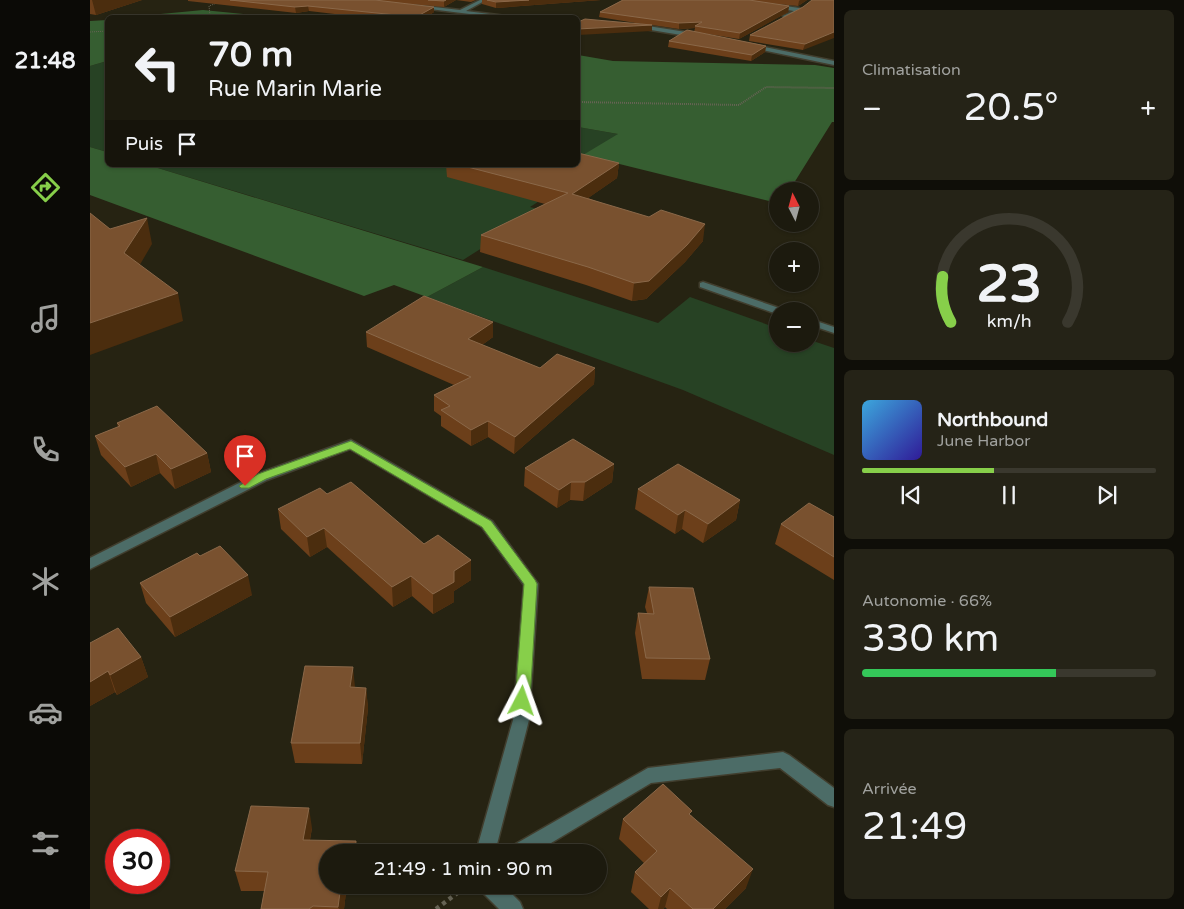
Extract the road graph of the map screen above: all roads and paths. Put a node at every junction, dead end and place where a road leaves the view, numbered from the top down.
1 (484, 0) edge
2 (221, 2) dead end
3 (763, 5) edge
4 (806, 5) edge
5 (414, 6) edge
6 (799, 10) junction
7 (462, 11) junction
8 (210, 15) edge
9 (495, 15) edge
10 (782, 19) edge
11 (625, 24) edge
12 (105, 31) edge
13 (90, 32) edge
14 (702, 37) edge
15 (740, 43) edge
16 (834, 63) edge
17 (834, 88) edge
18 (580, 102) edge
19 (703, 285) dead end
20 (769, 308) edge
21 (819, 325) edge
22 (834, 330) edge
23 (90, 564) edge
24 (834, 799) edge
25 (488, 844) edge
26 (533, 844) edge
27 (456, 894) edge
28 (498, 894) edge
29 (436, 909) edge
30 (513, 909) edge

1 - 7 street
2 - 8 path
3 - 6 street
4 - 6 street
5 - 7 street
6 - 10 street
7 - 9 street
11 - 14 street
12 - 13 path
15 - 16 street
17 - 18 path
19 - 20 street
21 - 22 street
23 - 25 street
24 - 26 street
27 - 29 path
28 - 30 street

